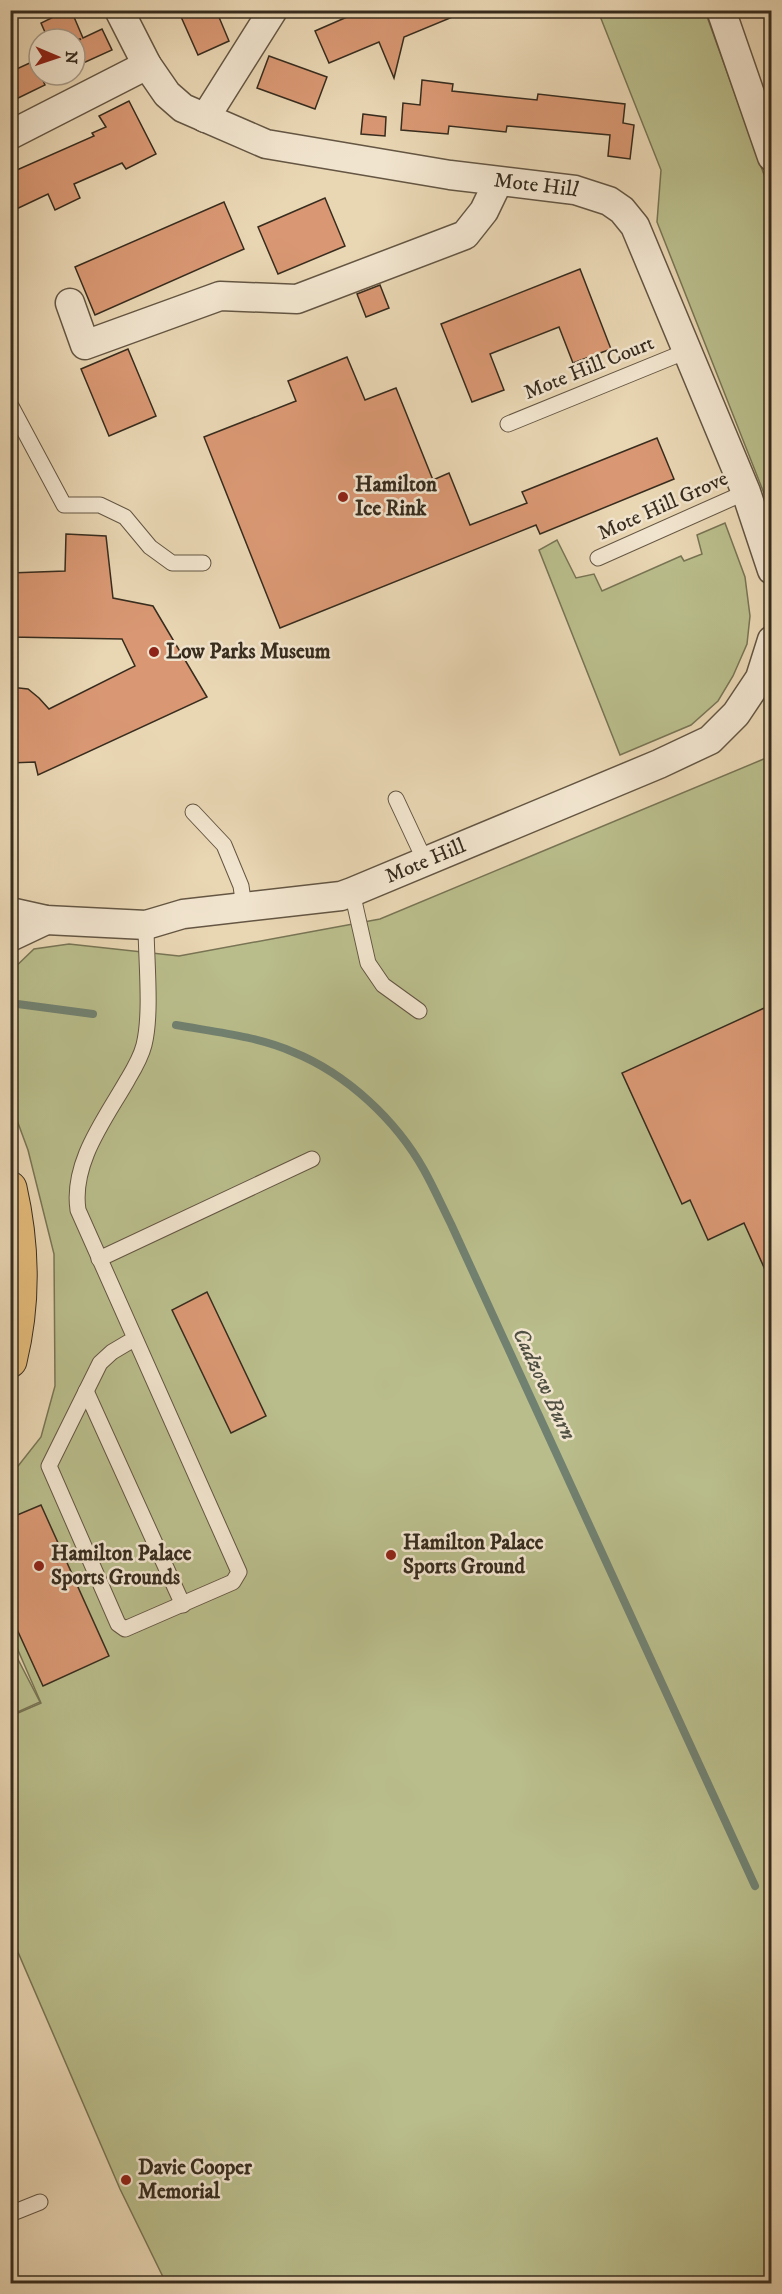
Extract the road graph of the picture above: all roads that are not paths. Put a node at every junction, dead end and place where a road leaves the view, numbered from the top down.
1 (119, 10) edge
2 (273, 10) edge
3 (721, 10) edge
4 (147, 65) junction
5 (205, 118) junction
6 (10, 135) edge
7 (771, 157) edge
8 (498, 182) junction
9 (70, 303) dead end
10 (687, 351) junction
11 (11, 406) edge
12 (508, 424) dead end
13 (746, 492) junction
14 (598, 558) dead end
15 (203, 563) dead end
16 (771, 570) edge
17 (771, 640) edge
18 (766, 681) edge
19 (396, 799) dead end
20 (193, 812) dead end
21 (425, 861) junction
22 (352, 892) junction
23 (244, 907) junction
24 (10, 912) edge
25 (46, 920) junction
26 (146, 925) junction
27 (10, 937) edge
28 (419, 1011) dead end
29 (312, 1160) dead end
30 (10, 1188) edge
31 (99, 1259) junction
32 (134, 1339) junction
33 (10, 1361) edge
34 (86, 1391) junction
35 (183, 1605) junction
36 (40, 2202) dead end
37 (10, 2214) edge

1 - 4 street, Mote Hill
2 - 5 street
3 - 7 street
4 - 5 street, Mote Hill
4 - 6 street
5 - 8 street, Mote Hill
8 - 9 street
8 - 10 street, Mote Hill
10 - 12 lane, Mote Hill Court
10 - 13 street, Mote Hill
11 - 15 lane
13 - 14 lane, Mote Hill Grove
13 - 16 street, Mote Hill
17 - 18 street, Mote Hill
18 - 21 street, Mote Hill
19 - 21 lane
20 - 23 lane
21 - 22 street, Mote Hill
22 - 23 street, Mote Hill
22 - 28 lane
23 - 26 street, Mote Hill
24 - 25 street, Mote Hill
25 - 26 street, Mote Hill
25 - 27 street, Mote Hill
26 - 31 lane
29 - 31 lane
30 - 33 main road
31 - 32 lane
32 - 34 lane
32 - 35 lane
34 - 35 lane
34 - 35 lane
36 - 37 lane

